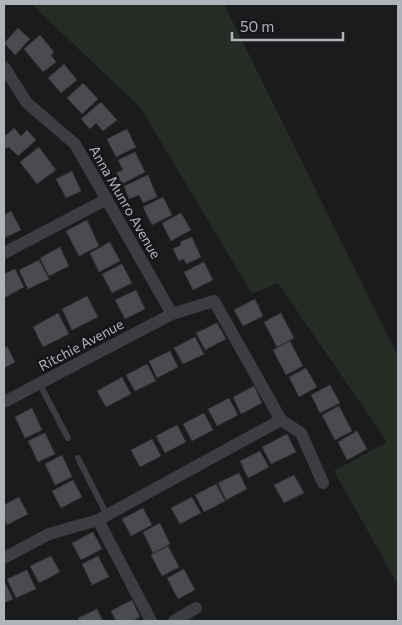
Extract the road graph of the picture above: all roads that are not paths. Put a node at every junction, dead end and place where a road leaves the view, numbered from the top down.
1 (4, 68) edge
2 (107, 199) junction
3 (4, 253) edge
4 (172, 314) junction
5 (39, 383) junction
6 (4, 402) edge
7 (281, 420) junction
8 (68, 438) dead end
9 (78, 458) dead end
10 (323, 483) dead end
11 (102, 518) junction
12 (4, 558) edge
13 (196, 608) dead end
14 (151, 621) edge
15 (174, 621) edge

1 - 2 street, Anna Munro Avenue
2 - 3 street
2 - 4 street, Anna Munro Avenue
4 - 5 street, Ritchie Avenue
4 - 7 street, Ritchie Avenue
5 - 6 street, Ritchie Avenue
5 - 8 lane
7 - 10 street
7 - 11 street
9 - 11 lane
11 - 12 street
11 - 14 street
13 - 15 street

